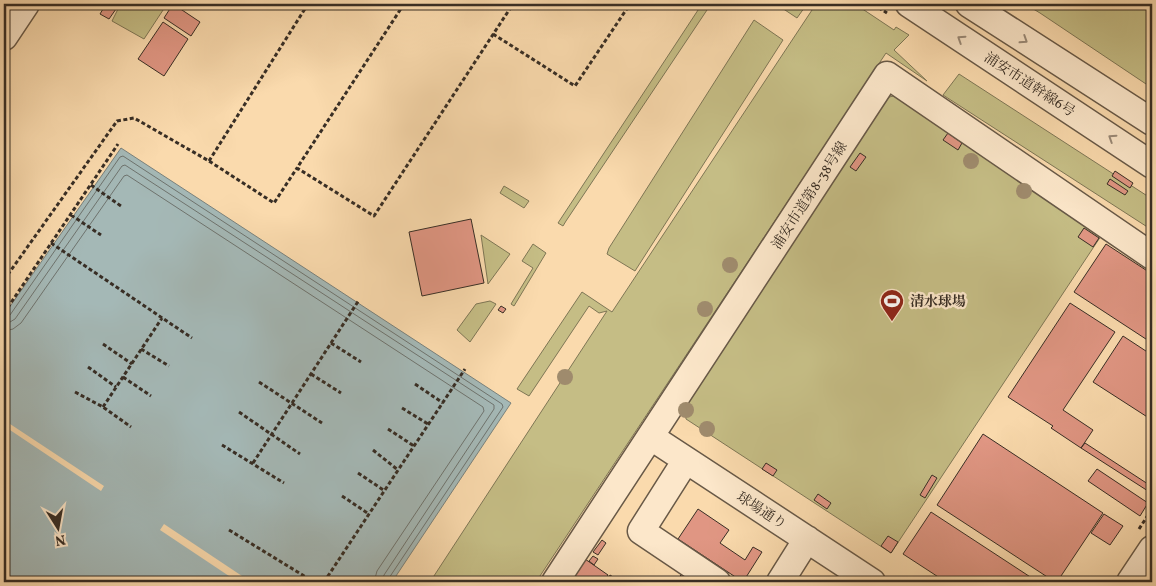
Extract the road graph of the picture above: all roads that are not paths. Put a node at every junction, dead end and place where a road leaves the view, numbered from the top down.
1 (26, 4) edge
2 (909, 4) edge
3 (968, 4) edge
4 (4, 37) edge
5 (1152, 122) edge
6 (1152, 165) edge
7 (1152, 256) edge
8 (651, 437) junction
9 (686, 460) junction
10 (807, 540) junction
11 (1152, 550) edge
12 (555, 582) edge
13 (717, 582) edge
14 (780, 582) edge
15 (872, 582) edge
16 (1130, 582) edge

1 - 4 street
6 -> 2 street, 浦安市道幹線6号
3 -> 5 street
7 - 8 street, 浦安市道第8-38号線
8 - 9 street, 球場通り
8 - 12 street, 浦安市道第8-38号線
9 - 10 street, 球場通り
9 - 13 street
10 - 14 street
10 - 15 street, 球場通り
11 - 16 street

